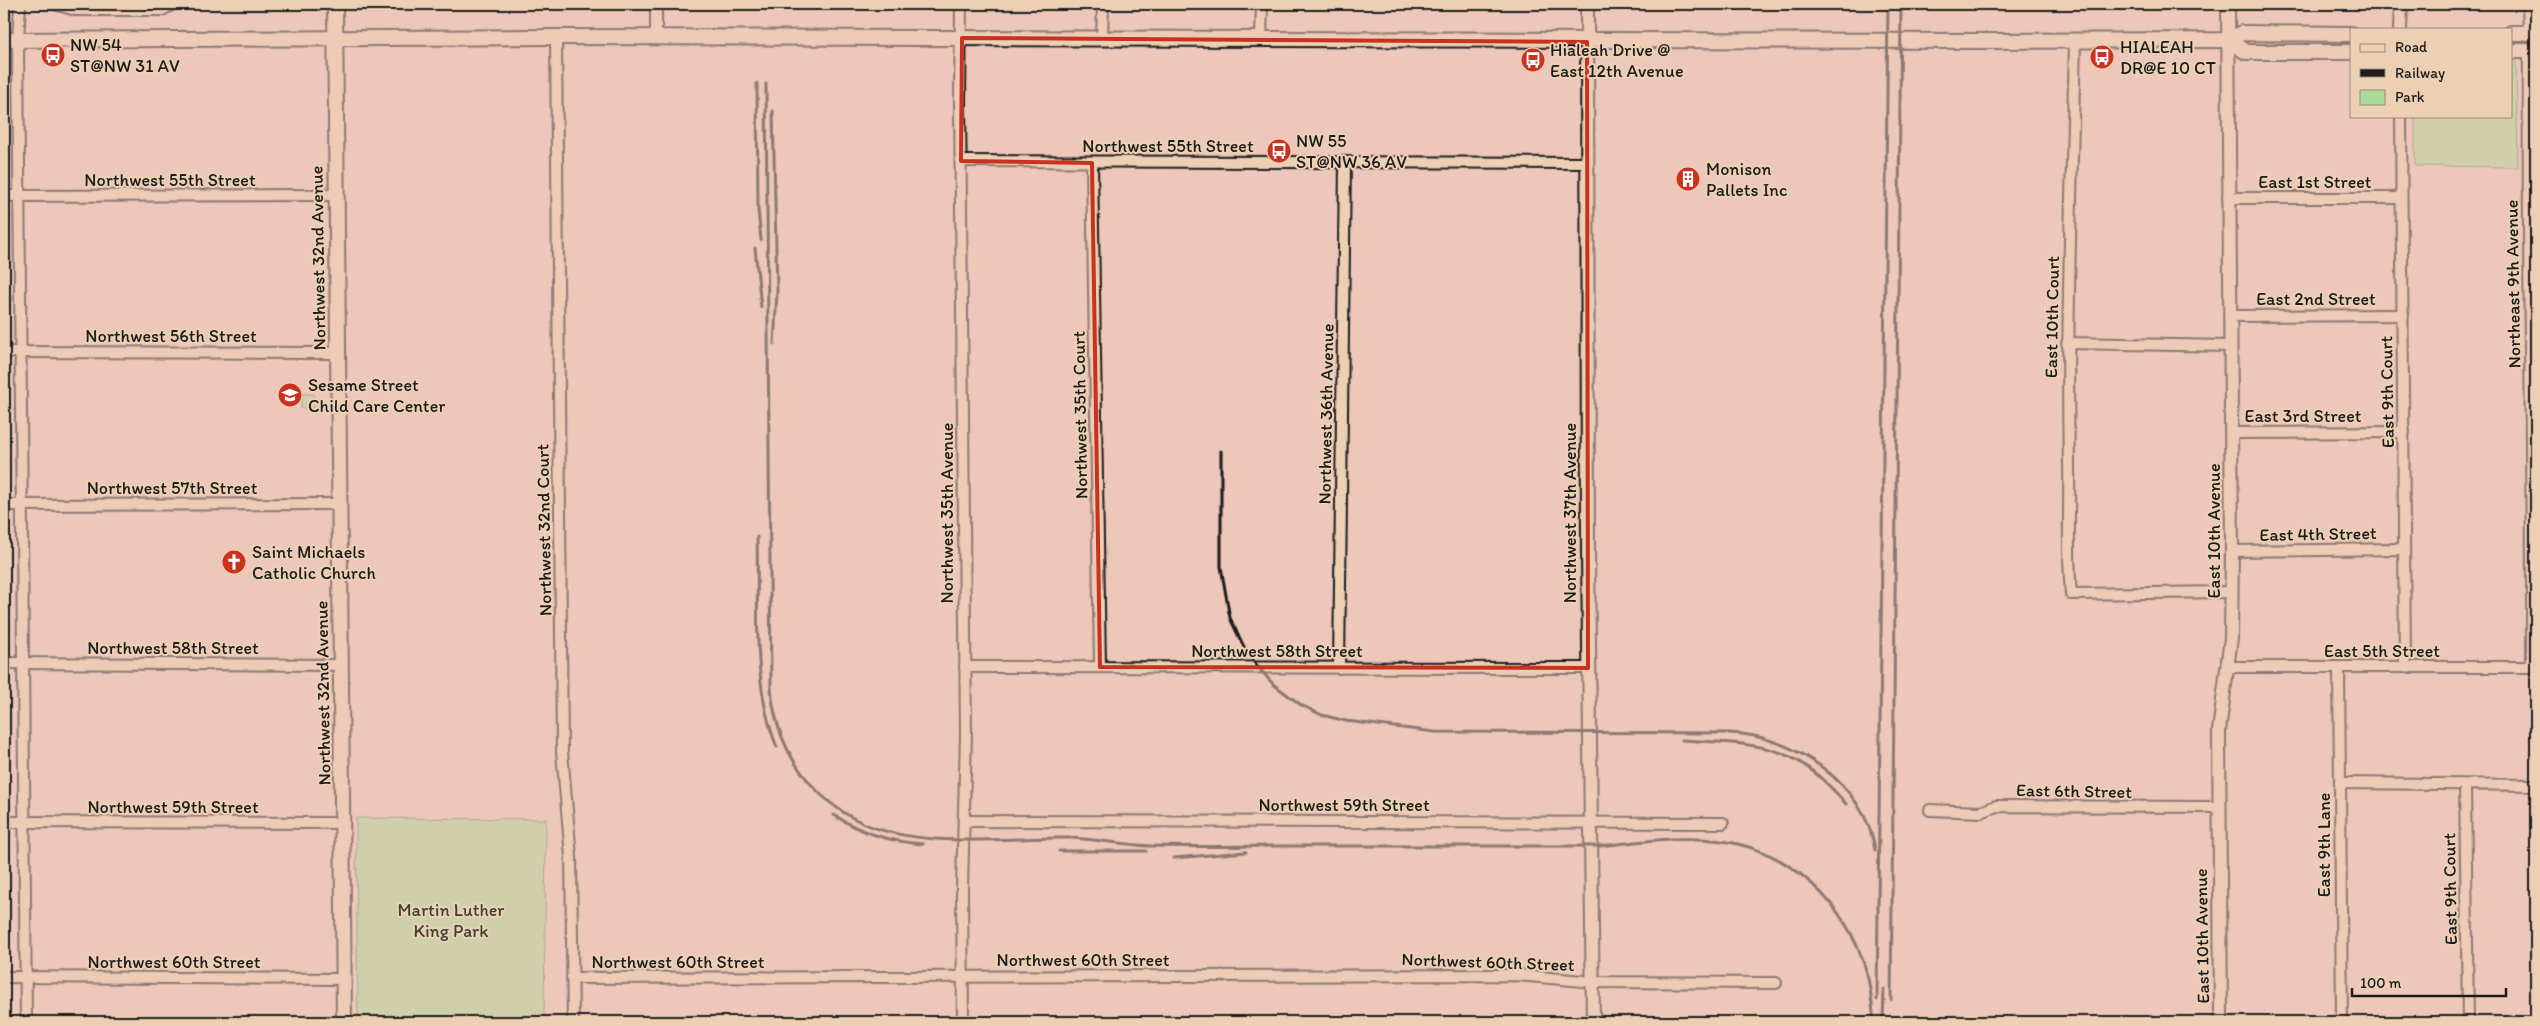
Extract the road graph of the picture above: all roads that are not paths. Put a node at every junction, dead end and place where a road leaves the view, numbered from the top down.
1 (20, 4) edge
2 (54, 4) edge
3 (173, 4) edge
4 (335, 4) edge
5 (656, 4) edge
6 (961, 4) edge
7 (1103, 4) edge
8 (1262, 4) edge
9 (1587, 4) edge
10 (2228, 4) edge
11 (2400, 4) edge
12 (2528, 4) edge
13 (2400, 28) edge
14 (2512, 33) edge
15 (2533, 33) edge
16 (2350, 34) edge
17 (335, 37) junction
18 (556, 37) junction
19 (656, 38) junction
20 (962, 38) junction
21 (1102, 38) junction
22 (1261, 39) junction
23 (11, 40) edge
24 (2075, 40) junction
25 (2228, 40) junction
26 (2512, 40) edge
27 (1587, 42) junction
28 (2534, 50) edge
29 (2512, 51) edge
30 (2350, 52) edge
31 (2401, 118) edge
32 (961, 161) junction
33 (1345, 162) junction
34 (1092, 163) junction
35 (1586, 163) junction
36 (2532, 175) edge
37 (336, 195) junction
38 (4, 196) edge
39 (19, 196) junction
40 (2228, 198) junction
41 (2401, 198) junction
42 (2532, 297) edge
43 (2402, 315) junction
44 (2230, 316) junction
45 (2067, 343) junction
46 (2230, 346) junction
47 (4, 352) edge
48 (20, 352) junction
49 (338, 353) junction
50 (2534, 420) edge
51 (2404, 432) junction
52 (2231, 433) junction
53 (340, 504) junction
54 (4, 505) edge
55 (22, 505) junction
56 (2534, 545) edge
57 (2404, 549) junction
58 (2232, 551) junction
59 (2231, 592) junction
60 (4, 663) edge
61 (23, 663) junction
62 (341, 665) junction
63 (964, 667) junction
64 (1100, 667) junction
65 (2228, 667) junction
66 (2339, 667) junction
67 (2405, 667) junction
68 (2534, 667) edge
69 (1339, 668) junction
70 (1588, 668) junction
71 (2340, 783) junction
72 (2465, 785) junction
73 (2536, 785) edge
74 (2218, 808) junction
75 (1930, 810) dead end
76 (966, 821) junction
77 (4, 822) edge
78 (24, 822) junction
79 (1590, 822) junction
80 (342, 823) junction
81 (1723, 823) dead end
82 (963, 976) junction
83 (4, 977) edge
84 (25, 977) junction
85 (572, 978) junction
86 (344, 979) junction
87 (1593, 982) junction
88 (1776, 983) dead end
89 (26, 1022) edge
90 (344, 1022) edge
91 (573, 1022) edge
92 (963, 1022) edge
93 (1593, 1022) edge
94 (2221, 1022) edge
95 (2342, 1022) edge
96 (2468, 1022) edge

1 - 23 street
2 - 3 street
4 - 17 main road, Northwest 32nd Avenue
5 - 19 street
6 - 20 street, Northwest 35th Avenue
7 - 21 street
8 - 22 street
9 - 27 street, Northwest 37th Avenue
10 - 25 street, East 10th Avenue
11 - 13 street
12 - 15 street
14 - 15 main road
15 - 26 main road
16 - 25 main road
17 - 18 main road
17 - 23 main road
17 - 37 main road, Northwest 32nd Avenue
18 - 19 main road
18 - 85 street, Northwest 32nd Court
19 - 20 main road
20 - 21 main road
20 - 32 street, Northwest 35th Avenue
21 - 22 main road
22 - 27 main road
23 - 39 street
24 - 25 main road
24 - 27 main road
24 - 45 street, East 10th Court
25 - 30 main road
25 - 40 street, East 10th Avenue
27 - 35 street, Northwest 37th Avenue
28 - 29 main road
28 - 36 street, Northeast 9th Avenue
31 - 41 street, East 9th Court
32 - 34 street, Northwest 55th Street
32 - 63 street, Northwest 35th Avenue
33 - 34 street, Northwest 55th Street
33 - 35 street, Northwest 55th Street
33 - 69 street, Northwest 36th Avenue
34 - 64 street, Northwest 35th Court
35 - 70 street, Northwest 37th Avenue
36 - 42 street, Northeast 9th Avenue
37 - 39 street, Northwest 55th Street
37 - 49 main road, Northwest 32nd Avenue
38 - 39 street, Northwest 55th Street
39 - 48 street
40 - 41 street, East 1st Street
40 - 44 street, East 10th Avenue
41 - 43 street, East 9th Court
42 - 50 street, Northeast 9th Avenue
43 - 44 street, East 2nd Street
43 - 51 street, East 9th Court
44 - 46 street, East 10th Avenue
45 - 46 street
45 - 59 street, East 10th Court
46 - 52 street, East 10th Avenue
47 - 48 street, Northwest 56th Street
48 - 49 street, Northwest 56th Street
48 - 55 street
49 - 53 main road, Northwest 32nd Avenue
50 - 56 street, Northeast 9th Avenue
51 - 52 street, East 3rd Street
51 - 57 street, East 9th Court
52 - 58 street, East 10th Avenue
53 - 55 street, Northwest 57th Street
53 - 62 main road, Northwest 32nd Avenue
54 - 55 street, Northwest 57th Street
55 - 61 street
56 - 68 street, Northeast 9th Avenue
57 - 58 street, East 4th Street
57 - 67 street, East 9th Court
58 - 59 street, East 10th Avenue
59 - 65 street, East 10th Avenue
60 - 61 street, Northwest 58th Street
61 - 62 street, Northwest 58th Street
61 - 78 street
62 - 80 main road, Northwest 32nd Avenue
63 - 64 street, Northwest 58th Street
63 - 76 street, Northwest 35th Avenue
64 - 69 street, Northwest 58th Street
65 - 66 street, East 5th Street
65 - 74 street, East 10th Avenue
66 - 67 street, East 5th Street
66 - 71 street, East 9th Lane
67 - 68 street, East 5th Street
69 - 70 street, Northwest 58th Street
70 - 79 street, Northwest 37th Avenue
71 - 72 street
71 - 95 street, East 9th Lane
72 - 73 street
72 - 96 street, East 9th Court
74 - 75 street, East 6th Street
74 - 94 street, East 10th Avenue
76 - 79 street, Northwest 59th Street
76 - 82 street, Northwest 35th Avenue
77 - 78 street, Northwest 59th Street
78 - 80 street, Northwest 59th Street
78 - 84 street
79 - 81 street, Northwest 59th Street
79 - 87 street, Northwest 37th Avenue
80 - 86 main road, Northwest 32nd Avenue
82 - 85 street, Northwest 60th Street
82 - 87 street, Northwest 60th Street
82 - 92 street, Northwest 35th Avenue
83 - 84 street, Northwest 60th Street
84 - 86 street, Northwest 60th Street
84 - 89 street
85 - 91 street, Northwest 32nd Court
86 - 90 main road, Northwest 32nd Avenue
87 - 88 street, Northwest 60th Street
87 - 93 street, Northwest 37th Avenue

